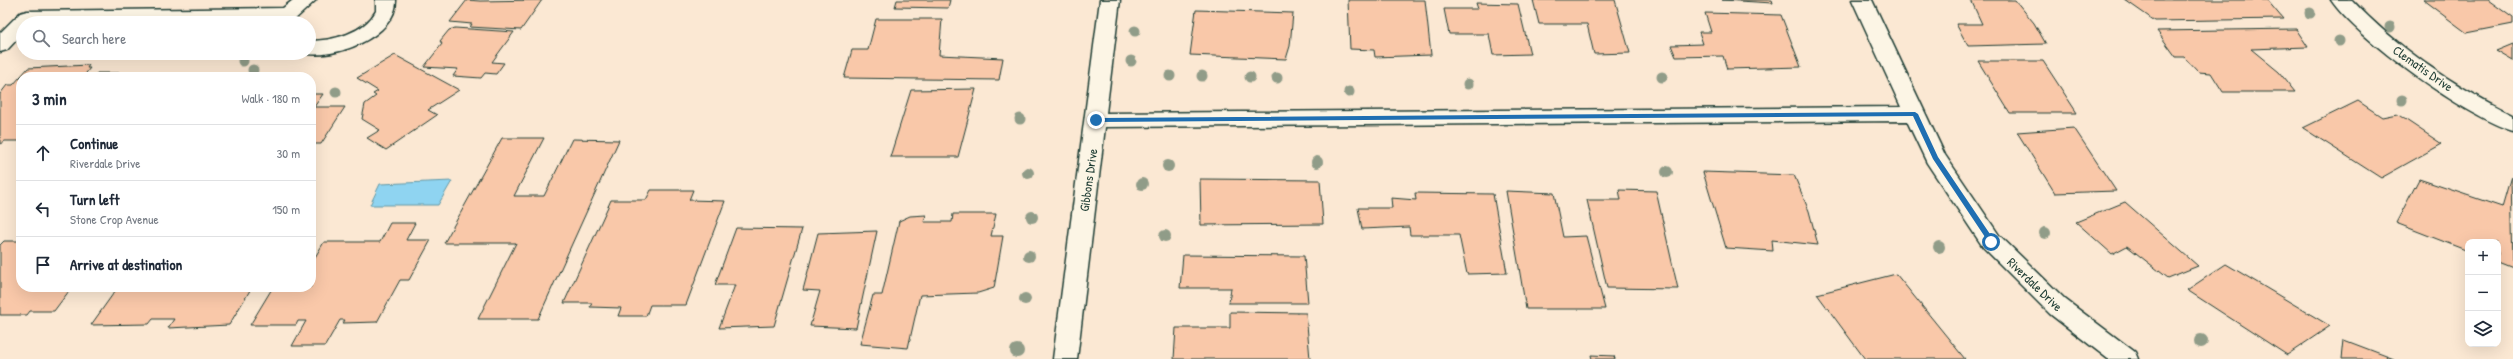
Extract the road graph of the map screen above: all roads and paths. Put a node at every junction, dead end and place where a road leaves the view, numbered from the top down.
1 (306, 0) edge
2 (386, 0) edge
3 (1110, 0) edge
4 (1862, 0) edge
5 (2341, 0) edge
6 (286, 16) edge
7 (16, 28) edge
8 (0, 45) edge
9 (316, 47) edge
10 (1915, 114) junction
11 (1096, 120) junction
12 (2513, 124) edge
13 (1065, 359) edge
14 (2126, 359) edge

1 - 6 street
2 - 9 street
3 - 11 street, Gibbons Drive
4 - 10 street, Riverdale Drive
5 - 12 street, Clematis Drive
7 - 8 street
10 - 11 street
10 - 14 street, Riverdale Drive
11 - 13 street, Gibbons Drive

